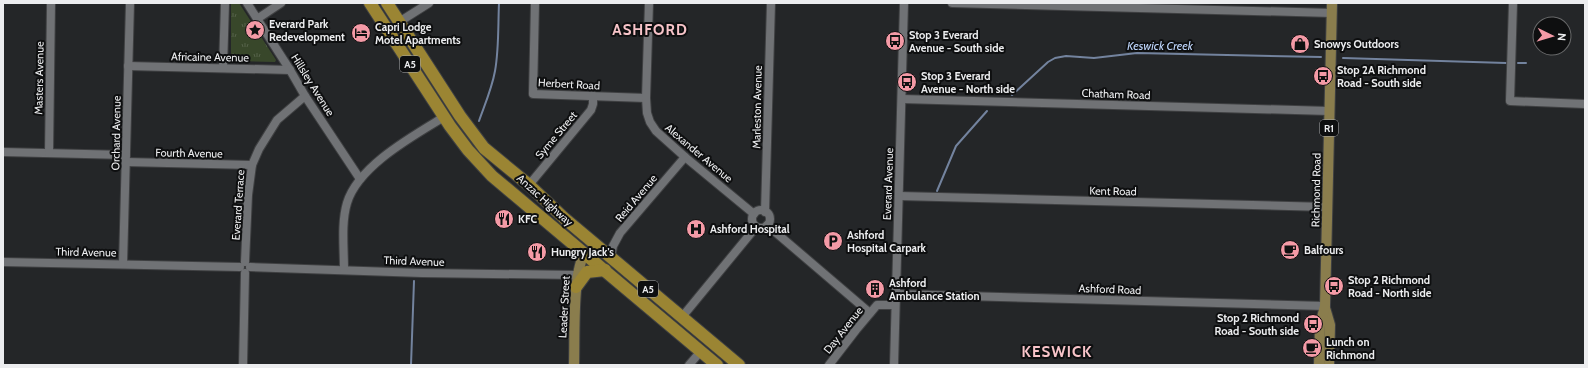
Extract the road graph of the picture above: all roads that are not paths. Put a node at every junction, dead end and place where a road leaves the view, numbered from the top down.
1 (51, 3) edge
2 (130, 3) edge
3 (225, 3) edge
4 (247, 3) edge
5 (281, 3) edge
6 (370, 3) edge
7 (387, 3) edge
8 (429, 3) edge
9 (535, 3) edge
10 (649, 3) edge
11 (770, 3) edge
12 (904, 3) edge
13 (952, 3) edge
14 (1513, 3) edge
15 (1332, 8) edge
16 (257, 19) junction
17 (399, 22) junction
18 (128, 66) junction
19 (223, 68) junction
20 (290, 70) junction
21 (305, 96) junction
22 (593, 96) junction
23 (646, 98) junction
24 (902, 98) junction
25 (1585, 104) edge
26 (1329, 111) junction
27 (444, 117) junction
28 (3, 152) edge
29 (48, 153) junction
30 (491, 154) junction
31 (684, 157) junction
32 (126, 158) junction
33 (252, 165) junction
34 (513, 172) junction
35 (492, 176) junction
36 (360, 179) junction
37 (528, 185) junction
38 (510, 191) junction
39 (899, 196) junction
40 (1327, 206) junction
41 (765, 212) junction
42 (754, 214) junction
43 (564, 218) junction
44 (767, 225) junction
45 (756, 227) junction
46 (585, 253) junction
47 (613, 259) junction
48 (3, 262) edge
49 (123, 264) junction
50 (245, 267) junction
51 (344, 270) junction
52 (605, 270) junction
53 (577, 281) junction
54 (647, 288) junction
55 (895, 294) junction
56 (638, 299) junction
57 (895, 305) junction
58 (1325, 306) junction
59 (870, 313) junction
60 (682, 316) junction
61 (698, 330) junction
62 (718, 347) junction
63 (701, 351) junction
64 (243, 365) edge
65 (574, 365) edge
66 (689, 365) edge
67 (717, 365) edge
68 (739, 365) edge
69 (829, 365) edge
70 (894, 365) edge
71 (1319, 365) edge
72 (1329, 365) edge

1 - 29 street, Masters Avenue
2 - 18 street, Orchard Avenue
3 - 19 street
4 - 16 street, Hillsley Avenue
5 - 16 street
6 - 27 highway, Anzac Highway / A5
7 - 17 highway, Anzac Highway / A5
8 - 17 street
9 - 22 street, Herbert Road
10 - 23 street, Alexander Avenue
11 - 41 street, Marleston Avenue
12 - 24 street, Everard Avenue
13 - 15 street
14 - 25 street
15 - 26 main road, Richmond Road / R1
16 - 20 street, Hillsley Avenue
17 - 30 highway, Anzac Highway / A5
18 - 19 street, Africaine Avenue
18 - 32 street, Orchard Avenue
19 - 20 street, Africaine Avenue
20 - 21 street, Hillsley Avenue
21 - 33 street, Everard Terrace
21 - 36 street, Hillsley Avenue
22 - 23 street, Herbert Road
22 - 37 street, Syme Street
23 - 31 street, Alexander Avenue
24 - 26 street, Chatham Road
24 - 39 street, Everard Avenue
26 - 40 main road, Richmond Road / R1
27 - 35 highway, Anzac Highway / A5
27 - 36 street
28 - 29 street, Fourth Avenue
29 - 32 street, Fourth Avenue
30 - 34 highway, Anzac Highway / A5
30 - 35 highway
31 - 42 street, Alexander Avenue
31 - 47 street, Reid Avenue
32 - 33 street, Fourth Avenue
32 - 49 street, Orchard Avenue
33 - 50 street, Everard Terrace
34 - 37 highway, Anzac Highway / A5
34 - 38 highway
35 - 38 highway, Anzac Highway / A5
36 - 51 street
37 - 43 highway, Anzac Highway / A5
38 - 46 highway, Anzac Highway / A5
39 - 40 street, Kent Road
39 - 55 street, Everard Avenue
40 - 58 main road, Richmond Road / R1
41 - 42 street
41 - 44 street
42 - 45 street
43 - 46 highway
43 - 47 highway, Anzac Highway / A5
44 - 45 street
44 - 59 street
45 - 60 street
46 - 47 highway
46 - 52 highway, Anzac Highway / A5
46 - 53 main road, Leader Street
47 - 54 highway, Anzac Highway / A5
48 - 49 street, Third Avenue
49 - 50 street, Third Avenue
50 - 51 street, Third Avenue
50 - 64 street, Everard Terrace
51 - 53 street, Third Avenue
52 - 53 highway
52 - 56 highway, Anzac Highway / A5
53 - 65 main road, Leader Street
54 - 56 highway
54 - 60 highway, Anzac Highway / A5
55 - 57 street, Everard Avenue
55 - 58 street, Ashford Road
56 - 63 highway, Anzac Highway / A5
57 - 59 street, Day Avenue
57 - 70 street, Everard Avenue
58 - 71 main road, Richmond Road / R1
58 - 72 main road, Richmond Road / R1
59 - 69 street, Day Avenue
60 - 61 highway, Anzac Highway / A5
61 - 62 highway, Anzac Highway / A5
61 - 63 highway
62 - 63 highway
62 - 68 highway, Anzac Highway / A5
63 - 66 street
63 - 67 highway, Anzac Highway / A5

